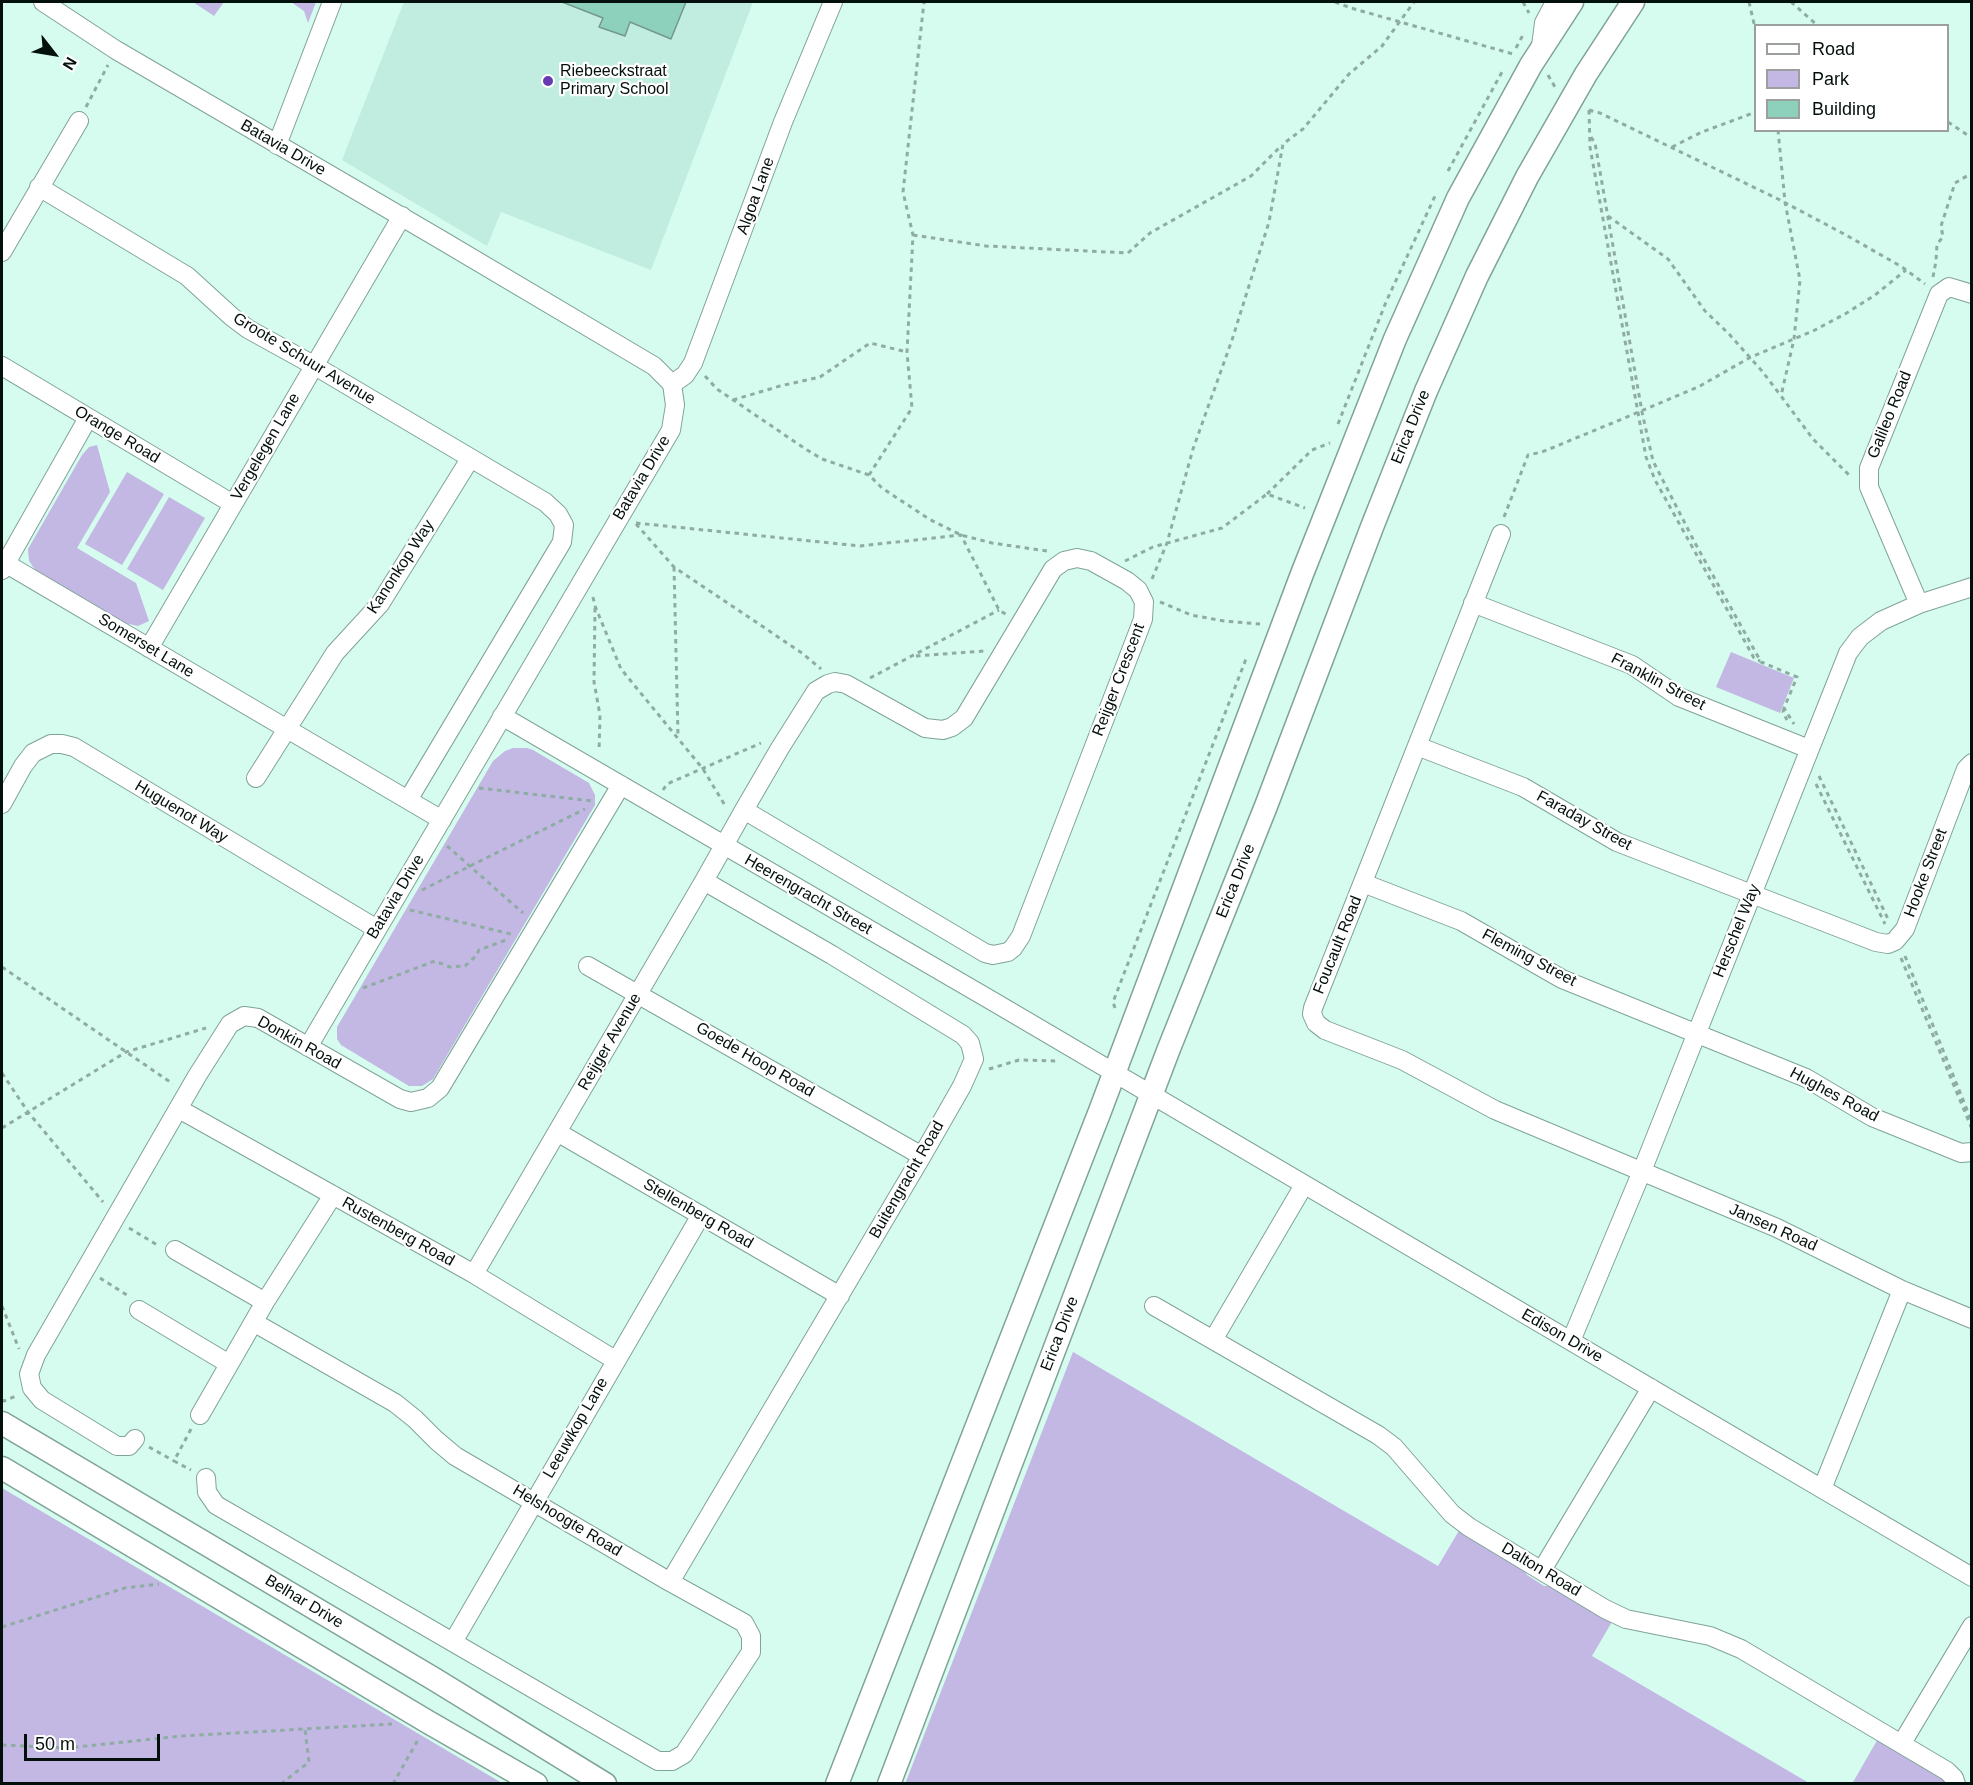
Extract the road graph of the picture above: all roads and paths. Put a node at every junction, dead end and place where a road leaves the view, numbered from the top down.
1 (43, 2) edge
2 (332, 2) edge
3 (833, 2) edge
4 (924, 2) edge
5 (1335, 2) edge
6 (1414, 2) edge
7 (1555, 2) edge
8 (1572, 2) edge
9 (1634, 2) edge
10 (1749, 2) edge
11 (1791, 2) edge
12 (1816, 24) edge
13 (1754, 27) edge
14 (116, 50) junction
15 (1513, 54) dead end
16 (1541, 61) junction
17 (1564, 93) dead end
18 (1583, 104) dead end
19 (1589, 110) junction
20 (1754, 112) edge
21 (79, 121) joint
22 (1949, 123) edge
23 (1778, 132) edge
24 (1591, 137) junction
25 (1971, 138) edge
26 (1283, 144) junction
27 (277, 145) junction
28 (1671, 148) junction
29 (1971, 173) edge
30 (39, 187) junction
31 (1785, 202) junction
32 (402, 216) junction
33 (1608, 216) junction
34 (913, 235) junction
35 (2, 252) edge
36 (1906, 270) junction
37 (1944, 290) junction
38 (1971, 294) edge
39 (1794, 339) junction
40 (907, 352) junction
41 (1749, 358) junction
42 (693, 363) junction
43 (2, 366) edge
44 (315, 366) junction
45 (672, 384) junction
46 (1781, 396) junction
47 (733, 400) junction
48 (1639, 412) junction
49 (88, 418) junction
50 (1330, 443) dead end
51 (470, 459) junction
52 (869, 475) junction
53 (1868, 482) junction
54 (1267, 494) junction
55 (233, 504) junction
56 (1305, 508) dead end
57 (1501, 534) joint
58 (961, 536) junction
59 (1167, 543) junction
60 (1064, 561) junction
61 (3, 567) edge
62 (674, 567) junction
63 (589, 568) junction
64 (1117, 575) junction
65 (1971, 587) edge
66 (1144, 602) junction
67 (1473, 603) junction
68 (1919, 604) junction
69 (595, 606) junction
70 (999, 610) junction
71 (1021, 623) junction
72 (1260, 624) dead end
73 (149, 648) junction
74 (914, 656) junction
75 (1001, 657) junction
76 (835, 682) junction
77 (859, 691) junction
78 (502, 716) junction
79 (286, 729) junction
80 (1797, 730) dead end
81 (678, 738) junction
82 (1417, 746) junction
83 (780, 748) junction
84 (1809, 749) junction
85 (1971, 763) edge
86 (591, 768) junction
87 (704, 769) junction
88 (1817, 774) dead end
89 (256, 778) dead end
90 (463, 783) junction
91 (1816, 784) dead end
92 (621, 785) junction
93 (408, 800) junction
94 (2, 804) edge
95 (653, 804) junction
96 (599, 805) junction
97 (741, 814) junction
98 (442, 820) junction
99 (432, 836) junction
100 (725, 846) junction
101 (470, 866) junction
102 (704, 881) junction
103 (1362, 882) junction
104 (406, 893) junction
105 (1752, 896) junction
106 (538, 926) junction
107 (377, 929) junction
108 (588, 966) dead end
109 (2, 967) edge
110 (345, 984) junction
111 (638, 994) junction
112 (234, 1020) junction
113 (1697, 1033) junction
114 (308, 1047) junction
115 (126, 1052) junction
116 (1058, 1061) dead end
117 (2, 1073) edge
118 (968, 1073) junction
119 (1114, 1074) junction
120 (1151, 1096) junction
121 (183, 1101) junction
122 (27, 1112) junction
123 (1971, 1122) edge
124 (2, 1128) edge
125 (1971, 1130) edge
126 (557, 1132) junction
127 (1971, 1152) edge
128 (922, 1156) junction
129 (1642, 1171) junction
130 (1304, 1185) junction
131 (333, 1195) junction
132 (700, 1215) junction
133 (116, 1217) junction
134 (175, 1250) joint
135 (85, 1269) junction
136 (474, 1274) junction
137 (1902, 1290) junction
138 (840, 1296) junction
139 (265, 1302) junction
140 (2, 1306) edge
141 (1154, 1306) dead end
142 (139, 1310) joint
143 (1971, 1319) edge
144 (255, 1323) junction
145 (1213, 1340) junction
146 (1571, 1341) junction
147 (615, 1360) junction
148 (229, 1364) junction
149 (29, 1374) junction
150 (1651, 1388) junction
151 (200, 1414) joint
152 (2, 1423) edge
153 (135, 1439) joint
154 (174, 1461) junction
155 (2, 1468) edge
156 (206, 1478) joint
157 (1822, 1489) junction
158 (534, 1500) junction
159 (1542, 1570) junction
160 (1971, 1576) edge
161 (191, 1580) junction
162 (670, 1582) junction
163 (1971, 1626) edge
164 (2, 1627) edge
165 (453, 1642) junction
166 (394, 1724) dead end
167 (304, 1729) junction
168 (1902, 1743) junction
169 (2, 1745) edge
170 (280, 1784) edge
171 (536, 1784) edge
172 (605, 1784) edge
173 (837, 1784) edge
174 (889, 1784) edge
175 (1956, 1784) edge

1 - 14 street, Batavia Drive
2 - 27 street
3 - 42 street, Algoa Lane
4 - 34 path
5 - 15 path
6 - 26 path
7 - 16 street
8 - 16 main road
9 - 120 main road, Erica Drive
10 - 13 path
11 - 12 path
14 - 21 path
14 - 27 street, Batavia Drive
16 - 17 path
16 - 119 main road
18 - 19 path
19 - 24 path
19 - 28 path
20 - 28 path
21 - 30 street
22 - 25 path
23 - 31 path
24 - 33 path
24 - 48 path
26 - 34 path
26 - 59 path
27 - 32 street, Batavia Drive
28 - 31 path
29 - 37 path
30 - 35 street
30 - 44 street, Groote Schuur Avenue
31 - 36 path
31 - 39 path
32 - 44 street, Vergelegen Lane
32 - 45 street, Batavia Drive
33 - 41 path
33 - 48 path
34 - 40 path
36 - 37 path
36 - 39 path
37 - 38 street
37 - 53 street, Galileo Road
39 - 41 path
39 - 46 path
40 - 47 path
40 - 52 path
41 - 46 path
41 - 48 path
42 - 45 street, Algoa Lane
42 - 47 path
43 - 49 street, Orange Road
44 - 51 street, Groote Schuur Avenue
44 - 55 street, Vergelegen Lane
45 - 63 street, Batavia Drive
46 - 53 path
47 - 52 path
48 - 57 path
48 - 80 path
49 - 55 street, Orange Road
49 - 61 street
50 - 54 path
51 - 79 street, Kanonkop Way
51 - 93 street, Groote Schuur Avenue
52 - 58 path
53 - 68 street, Galileo Road
54 - 56 path
54 - 59 path
55 - 73 street, Vergelegen Lane
57 - 67 street, Foucault Road
58 - 60 path
58 - 62 path
58 - 70 path
59 - 64 path
59 - 66 path
60 - 64 street, Reijger Crescent
60 - 71 street
61 - 73 street, Somerset Lane
62 - 76 path
62 - 81 path
63 - 69 path
63 - 78 street, Batavia Drive
64 - 66 street, Reijger Crescent
65 - 68 street, Herschel Way
66 - 72 path
66 - 97 street, Reijger Crescent
67 - 82 street, Foucault Road
67 - 84 street, Franklin Street
68 - 84 street, Herschel Way
69 - 81 path
69 - 86 path
70 - 71 path
70 - 74 path
71 - 75 street
73 - 79 street, Somerset Lane
74 - 75 path
74 - 77 path
75 - 77 street
76 - 77 street
76 - 83 street
78 - 86 street, Heerengracht Street
78 - 90 street, Batavia Drive
79 - 89 street
79 - 93 street, Somerset Lane
81 - 87 path
82 - 103 street, Foucault Road
82 - 105 street, Faraday Street
83 - 87 path
83 - 97 street
84 - 105 street, Herschel Way
85 - 105 street, Hooke Street
86 - 92 street, Heerengracht Street
87 - 95 path
87 - 97 path
88 - 91 path
90 - 96 path
90 - 98 street, Batavia Drive
92 - 95 street, Heerengracht Street
92 - 96 street, Donkin Road
93 - 98 street, Somerset Lane
94 - 107 street, Huguenot Way
95 - 100 street, Heerengracht Street
96 - 101 path
96 - 106 street, Donkin Road
97 - 100 street, Reijger Avenue
98 - 99 street, Batavia Drive
99 - 101 path
99 - 104 street, Batavia Drive
100 - 102 street, Reijger Avenue
100 - 119 street, Heerengracht Street
101 - 104 path
101 - 106 path
102 - 111 street, Reijger Avenue
102 - 118 street, Buitengracht Road
103 - 113 street, Fleming Street
103 - 129 street, Foucault Road
104 - 107 street, Batavia Drive
104 - 110 path
105 - 113 street, Herschel Way
106 - 114 street, Donkin Road
107 - 110 street, Batavia Drive
108 - 111 street, Goede Hoop Road
109 - 115 path
110 - 114 street, Batavia Drive
111 - 126 street, Reijger Avenue
111 - 128 street, Goede Hoop Road
112 - 114 street, Donkin Road
112 - 115 path
112 - 121 street, Donkin Road
113 - 127 street, Hughes Road
113 - 129 street, Herschel Way
115 - 121 path
115 - 122 path
116 - 118 path
117 - 122 path
118 - 128 street, Buitengracht Road
119 - 120 street, Heerengracht Street
119 - 173 main road
120 - 130 street, Edison Drive
120 - 174 main road, Erica Drive
121 - 131 street, Rustenberg Road
121 - 133 street, Donkin Road
122 - 124 path
122 - 133 path
123 - 125 path
126 - 132 street, Stellenberg Road
126 - 136 street, Reijger Avenue
128 - 138 street, Buitengracht Road
129 - 137 street, Jansen Road
129 - 146 street, Herschel Way
130 - 145 street
130 - 146 street, Edison Drive
131 - 136 street, Rustenberg Road
131 - 139 street
132 - 138 street, Stellenberg Road
132 - 147 street, Leeuwkop Lane
133 - 134 path
133 - 135 street, Donkin Road
134 - 139 street
135 - 142 path
135 - 149 street, Donkin Road
136 - 147 street, Rustenberg Road
137 - 143 street
137 - 157 street
138 - 162 street, Buitengracht Road
139 - 144 street
140 - 149 path
141 - 145 street, Dalton Road
142 - 148 street
144 - 148 street
144 - 158 street, Helshoogte Road
145 - 159 street, Dalton Road
146 - 150 street, Edison Drive
147 - 158 street, Leeuwkop Lane
148 - 151 street
149 - 153 street
150 - 157 street, Edison Drive
150 - 159 street
151 - 154 path
152 - 172 main road, Belhar Drive
153 - 154 path
154 - 156 path
155 - 161 main road
156 - 165 street
157 - 160 street, Edison Drive
158 - 162 street, Helshoogte Road
158 - 165 street, Leeuwkop Lane
159 - 168 street, Dalton Road
161 - 164 path
161 - 171 main road
162 - 165 street, Helshoogte Road
163 - 168 street
166 - 167 path
167 - 169 path
167 - 170 path
168 - 175 street, Dalton Road

